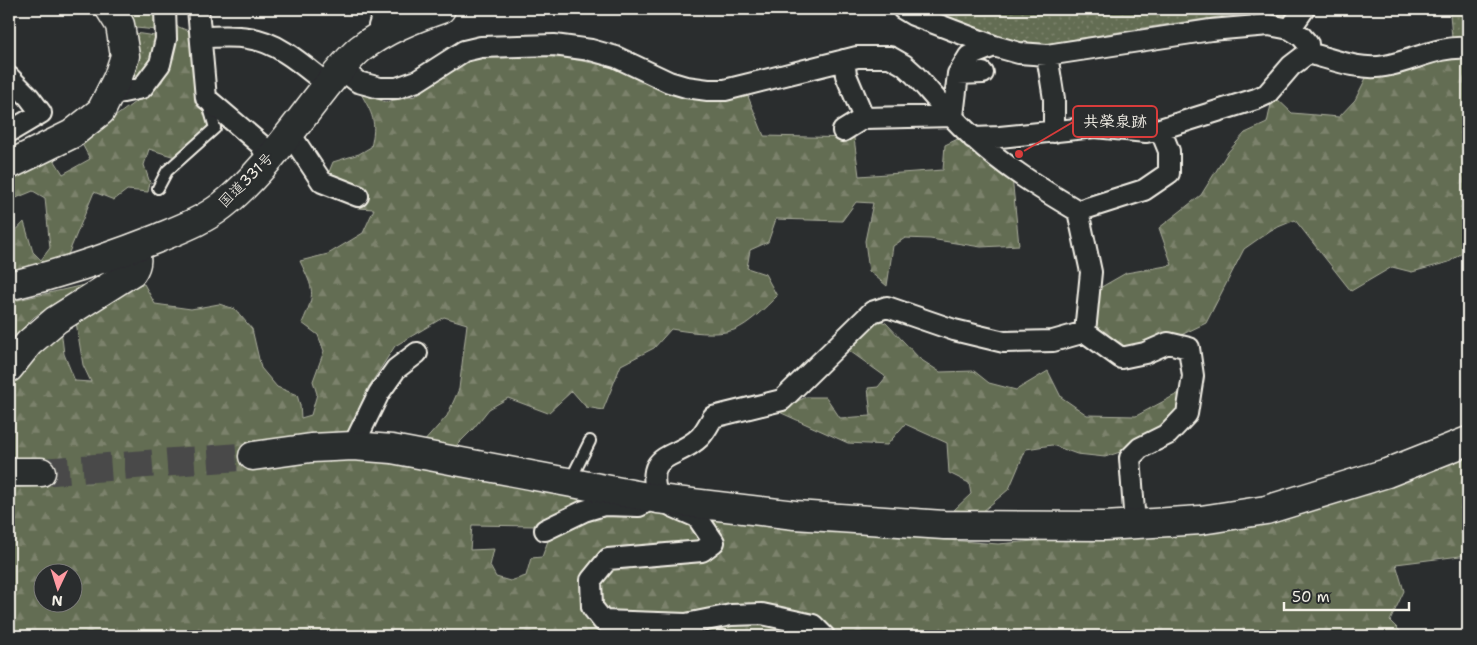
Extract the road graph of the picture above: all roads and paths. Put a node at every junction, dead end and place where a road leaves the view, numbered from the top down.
1 (110, 9) edge
2 (165, 9) edge
3 (198, 9) edge
4 (385, 9) edge
5 (441, 9) edge
6 (903, 9) edge
7 (1304, 9) edge
8 (1290, 29) junction
9 (378, 36) junction
10 (201, 37) junction
11 (994, 46) junction
12 (1468, 48) edge
13 (1308, 53) junction
14 (1046, 55) junction
15 (844, 60) junction
16 (983, 73) dead end
17 (958, 74) junction
18 (9, 76) edge
19 (335, 77) junction
20 (109, 95) junction
21 (206, 98) junction
22 (953, 116) junction
23 (864, 118) junction
24 (1160, 130) junction
25 (843, 131) dead end
26 (9, 132) edge
27 (289, 132) junction
28 (1054, 132) junction
29 (973, 138) junction
30 (269, 159) junction
31 (9, 165) edge
32 (158, 188) dead end
33 (358, 196) dead end
34 (1078, 211) junction
35 (134, 248) junction
36 (9, 286) edge
37 (1085, 332) junction
38 (417, 353) dead end
39 (9, 368) edge
40 (590, 441) dead end
41 (1468, 441) edge
42 (353, 446) junction
43 (253, 456) tunnel mouth
44 (9, 472) edge
45 (41, 472) tunnel mouth
46 (570, 482) junction
47 (658, 499) junction
48 (1135, 524) junction
49 (545, 530) dead end
50 (824, 636) edge

1 - 20 main road
2 - 20 street
3 - 10 street
4 - 9 street
5 - 9 main road, 国道331号
6 - 11 street
7 - 8 street
8 - 13 street
8 - 14 street
9 - 19 main road, 国道331号
10 - 19 street
10 - 21 street
11 - 14 street
11 - 17 street
12 - 13 street
13 - 24 street
14 - 28 street
15 - 19 street
15 - 22 street
15 - 23 street
16 - 17 street
17 - 22 street
18 - 26 street
19 - 27 main road, 国道331号
20 - 31 main road
21 - 30 street
21 - 32 lane
22 - 23 street
22 - 29 street
23 - 25 street
24 - 28 street
24 - 34 street
27 - 30 main road, 国道331号
27 - 33 street
28 - 29 street
29 - 34 street
30 - 35 main road, 国道331号
34 - 37 street
35 - 36 main road, 国道331号
35 - 39 main road
37 - 47 street
37 - 48 street
38 - 42 street
40 - 46 lane
41 - 48 main road
42 - 43 main road
42 - 46 main road
44 - 45 main road
46 - 47 main road
47 - 48 main road
47 - 49 street
47 - 50 street

